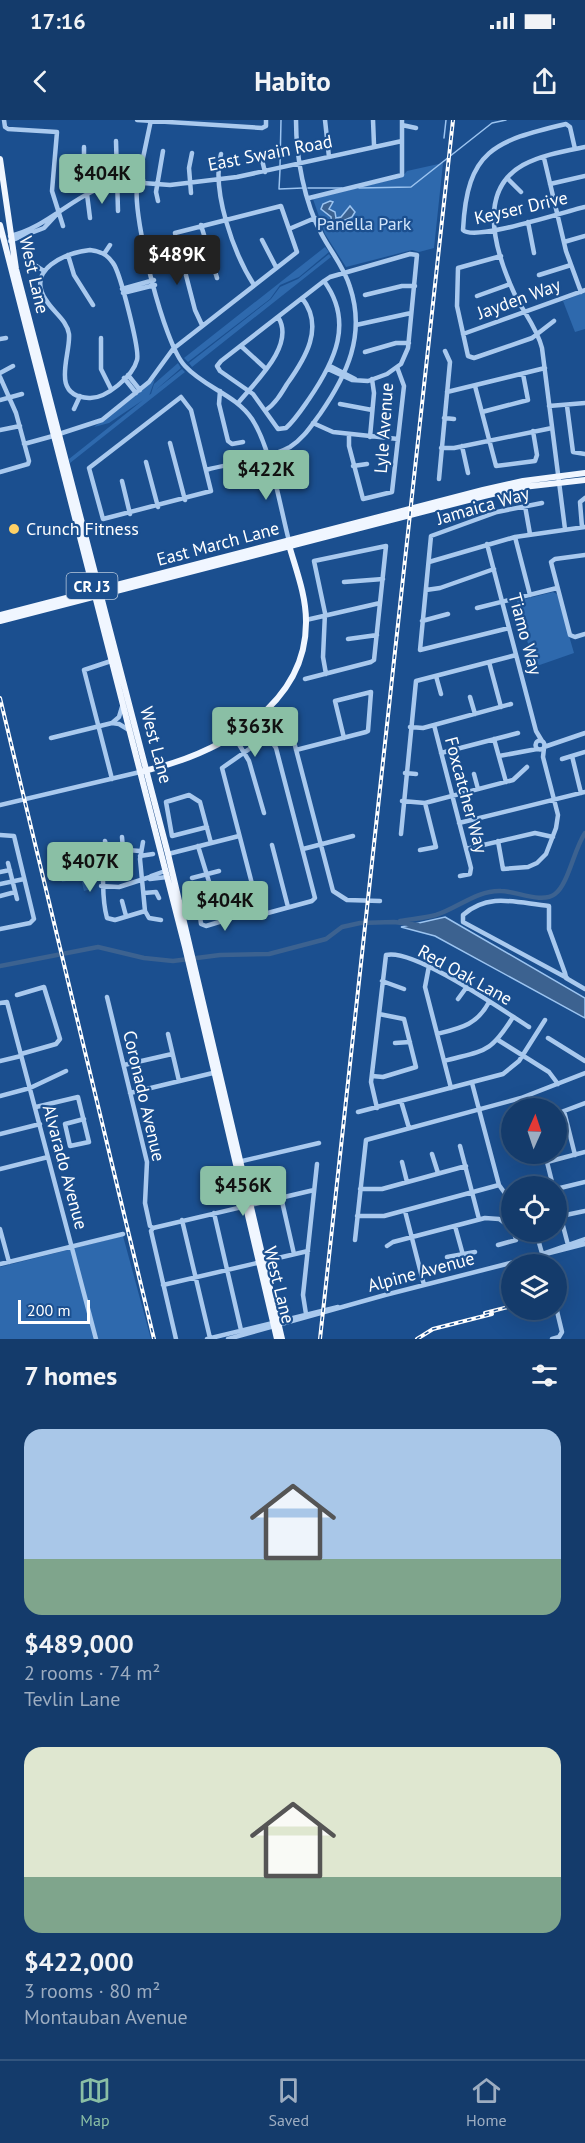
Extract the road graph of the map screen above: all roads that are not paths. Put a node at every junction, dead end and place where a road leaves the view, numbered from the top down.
1 (4, 120) edge
2 (137, 120) edge
3 (266, 120) edge
4 (297, 120) edge
5 (325, 120) edge
6 (373, 120) edge
7 (150, 121) edge
8 (402, 122) edge
9 (204, 123) edge
10 (416, 128) dead end
11 (116, 141) dead end
12 (402, 141) junction
13 (374, 145) junction
14 (84, 147) dead end
15 (585, 147) edge
16 (575, 149) junction
17 (163, 151) dead end
18 (192, 153) dead end
19 (221, 154) dead end
20 (249, 155) dead end
21 (329, 157) junction
22 (544, 158) junction
23 (0, 159) edge
24 (300, 164) junction
25 (265, 172) junction
26 (585, 176) edge
27 (139, 177) junction
28 (507, 178) junction
29 (219, 179) junction
30 (132, 182) junction
31 (117, 183) junction
32 (143, 183) junction
33 (190, 183) junction
34 (157, 184) junction
35 (550, 184) junction
36 (137, 188) junction
37 (88, 192) junction
38 (521, 192) dead end
39 (191, 193) dead end
40 (309, 198) junction
41 (158, 201) dead end
42 (585, 207) edge
43 (118, 211) dead end
44 (57, 214) junction
45 (557, 215) junction
46 (90, 218) dead end
47 (227, 218) junction
48 (315, 218) junction
49 (528, 222) junction
50 (0, 225) edge
51 (201, 225) junction
52 (63, 226) dead end
53 (289, 229) junction
54 (495, 230) junction
55 (585, 236) edge
56 (4, 240) edge
57 (262, 240) dead end
58 (564, 242) junction
59 (110, 245) dead end
60 (534, 253) dead end
61 (104, 254) junction
62 (68, 255) junction
63 (501, 256) junction
64 (35, 265) dead end
65 (571, 265) junction
66 (276, 267) junction
67 (44, 271) junction
68 (344, 272) junction
69 (539, 275) dead end
70 (217, 278) dead end
71 (324, 280) junction
72 (154, 283) junction
73 (510, 284) junction
74 (255, 285) junction
75 (415, 286) junction
76 (123, 291) junction
77 (583, 291) edge
78 (365, 295) dead end
79 (477, 296) dead end
80 (302, 298) junction
81 (93, 305) dead end
82 (54, 311) junction
83 (525, 312) junction
84 (411, 313) junction
85 (48, 316) dead end
86 (278, 317) junction
87 (554, 321) dead end
88 (356, 325) junction
89 (202, 326) junction
90 (463, 334) junction
91 (538, 335) junction
92 (101, 338) dead end
93 (409, 343) junction
94 (241, 346) junction
95 (173, 349) junction
96 (445, 351) dead end
97 (365, 352) dead end
98 (58, 353) dead end
99 (66, 355) junction
100 (13, 366) dead end
101 (397, 367) junction
102 (265, 368) junction
103 (329, 368) junction
104 (544, 368) junction
105 (523, 374) junction
106 (0, 375) edge
107 (345, 375) junction
108 (126, 377) junction
109 (372, 380) junction
110 (475, 387) junction
111 (111, 389) junction
112 (248, 390) junction
113 (220, 391) junction
114 (138, 392) junction
115 (447, 392) junction
116 (22, 394) dead end
117 (80, 396) junction
118 (10, 398) junction
119 (0, 400) edge
120 (238, 403) junction
121 (585, 403) edge
122 (340, 404) dead end
123 (549, 406) junction
124 (567, 406) junction
125 (74, 409) dead end
126 (266, 410) junction
127 (372, 410) junction
128 (482, 412) junction
129 (444, 418) junction
130 (454, 419) dead end
131 (313, 423) junction
132 (20, 426) junction
133 (552, 428) junction
134 (0, 430) edge
135 (533, 430) junction
136 (349, 434) junction
137 (56, 435) junction
138 (370, 436) junction
139 (398, 439) junction
140 (489, 439) junction
141 (170, 442) dead end
142 (243, 442) dead end
143 (24, 444) junction
144 (462, 446) junction
145 (441, 448) junction
146 (585, 454) edge
147 (266, 455) junction
148 (146, 462) dead end
149 (367, 464) dead end
150 (353, 466) junction
151 (206, 470) junction
152 (0, 472) edge
153 (468, 473) dead end
154 (585, 473) edge
155 (439, 479) dead end
156 (558, 479) junction
157 (585, 480) edge
158 (122, 482) dead end
159 (585, 498) edge
160 (185, 500) junction
161 (542, 503) dead end
162 (525, 506) junction
163 (158, 507) junction
164 (130, 514) junction
165 (584, 527) edge
166 (565, 529) junction
167 (530, 534) junction
168 (515, 537) junction
169 (289, 544) junction
170 (487, 544) junction
171 (585, 555) edge
172 (429, 562) junction
173 (494, 570) junction
174 (383, 579) junction
175 (344, 582) dead end
176 (557, 588) junction
177 (426, 590) junction
178 (97, 594) junction
179 (530, 595) junction
180 (502, 602) junction
181 (380, 603) junction
182 (477, 608) dead end
183 (448, 614) dead end
184 (0, 615) edge
185 (325, 618) junction
186 (306, 620) junction
187 (0, 621) edge
188 (422, 621) junction
189 (509, 628) junction
190 (585, 634) edge
191 (376, 635) junction
192 (348, 639) dead end
193 (516, 655) junction
194 (111, 661) junction
195 (489, 662) junction
196 (326, 674) junction
197 (436, 676) junction
198 (305, 679) dead end
199 (441, 694) dead end
200 (470, 697) dead end
201 (122, 701) junction
202 (511, 704) dead end
203 (269, 707) junction
204 (501, 707) junction
205 (475, 714) junction
206 (112, 723) junction
207 (434, 725) junction
208 (98, 727) junction
209 (410, 727) junction
210 (129, 730) junction
211 (518, 733) dead end
212 (585, 733) edge
213 (234, 736) junction
214 (51, 738) dead end
215 (344, 738) junction
216 (494, 739) junction
217 (540, 745) junction
218 (296, 750) junction
219 (244, 752) junction
220 (585, 752) edge
221 (441, 753) junction
222 (499, 756) junction
223 (572, 756) junction
224 (562, 759) dead end
225 (527, 767) dead end
226 (143, 771) junction
227 (405, 772) junction
228 (416, 774) dead end
229 (474, 774) dead end
230 (112, 778) junction
231 (506, 782) junction
232 (478, 789) junction
233 (583, 792) edge
234 (452, 796) junction
235 (554, 800) junction
236 (402, 801) junction
237 (425, 803) junction
238 (0, 805) edge
239 (264, 813) dead end
240 (459, 823) junction
241 (207, 827) junction
242 (401, 834) dead end
243 (0, 835) edge
244 (239, 836) junction
245 (353, 836) dead end
246 (122, 837) dead end
247 (553, 837) junction
248 (498, 841) junction
249 (105, 842) dead end
250 (143, 842) dead end
251 (211, 843) junction
252 (89, 845) dead end
253 (272, 845) dead end
254 (321, 845) junction
255 (198, 846) junction
256 (122, 849) junction
257 (303, 849) junction
258 (466, 849) junction
259 (420, 850) dead end
260 (108, 851) junction
261 (100, 852) junction
262 (140, 854) junction
263 (153, 854) dead end
264 (168, 854) junction
265 (91, 855) junction
266 (85, 856) dead end
267 (8, 863) dead end
268 (104, 869) junction
269 (9, 870) junction
270 (219, 871) dead end
271 (0, 872) edge
272 (123, 872) dead end
273 (90, 873) dead end
274 (166, 874) junction
275 (205, 874) junction
276 (460, 876) dead end
277 (192, 878) dead end
278 (24, 879) junction
279 (143, 880) junction
280 (12, 881) junction
281 (0, 884) edge
282 (101, 886) junction
283 (15, 892) junction
284 (144, 893) junction
285 (0, 896) edge
286 (159, 898) dead end
287 (17, 899) dead end
288 (122, 901) dead end
289 (380, 901) dead end
290 (213, 902) junction
291 (288, 908) junction
292 (145, 911) junction
293 (126, 916) junction
294 (161, 920) dead end
295 (0, 929) edge
296 (188, 946) junction
297 (429, 966) junction
298 (567, 978) junction
299 (195, 980) junction
300 (382, 981) junction
301 (466, 988) junction
302 (404, 989) dead end
303 (585, 989) edge
304 (16, 995) dead end
305 (107, 997) dead end
306 (458, 999) dead end
307 (197, 1002) junction
308 (489, 1002) junction
309 (0, 1003) edge
310 (206, 1014) junction
311 (379, 1014) junction
312 (513, 1017) junction
313 (545, 1020) dead end
314 (202, 1022) junction
315 (530, 1026) dead end
316 (168, 1034) dead end
317 (437, 1034) junction
318 (548, 1038) dead end
319 (212, 1039) junction
320 (498, 1040) junction
321 (410, 1042) junction
322 (395, 1043) dead end
323 (172, 1054) junction
324 (21, 1055) junction
325 (523, 1056) junction
326 (0, 1061) edge
327 (444, 1061) junction
328 (585, 1061) edge
329 (124, 1065) junction
330 (66, 1071) dead end
331 (217, 1072) junction
332 (585, 1073) edge
333 (372, 1076) junction
334 (179, 1081) junction
335 (472, 1083) junction
336 (558, 1084) junction
337 (30, 1088) junction
338 (451, 1088) junction
339 (130, 1093) junction
340 (0, 1096) edge
341 (401, 1101) junction
342 (585, 1103) edge
343 (36, 1107) junction
344 (377, 1107) junction
345 (479, 1110) junction
346 (567, 1110) edge
347 (358, 1112) dead end
348 (84, 1119) junction
349 (567, 1123) edge
350 (40, 1124) junction
351 (409, 1128) junction
352 (0, 1134) edge
353 (319, 1143) dead end
354 (460, 1146) dead end
355 (585, 1152) edge
356 (432, 1154) dead end
357 (575, 1155) junction
358 (48, 1157) junction
359 (567, 1157) edge
360 (238, 1162) junction
361 (402, 1162) dead end
362 (317, 1164) dead end
363 (466, 1166) junction
364 (0, 1168) edge
365 (438, 1173) junction
366 (276, 1175) dead end
367 (407, 1182) junction
368 (585, 1182) edge
369 (500, 1185) joint
370 (567, 1186) edge
371 (360, 1189) junction
372 (314, 1190) junction
373 (473, 1193) junction
374 (280, 1196) junction
375 (247, 1204) junction
376 (585, 1210) edge
377 (405, 1211) junction
378 (214, 1213) junction
379 (567, 1214) edge
380 (357, 1216) junction
381 (479, 1219) junction
382 (182, 1220) junction
383 (501, 1220) edge
384 (455, 1226) junction
385 (0, 1229) edge
386 (152, 1229) junction
387 (123, 1234) dead end
388 (411, 1238) junction
389 (355, 1240) dead end
390 (567, 1241) edge
391 (508, 1242) edge
392 (539, 1242) edge
393 (585, 1242) edge
394 (498, 1245) dead end
395 (568, 1245) junction
396 (387, 1246) dead end
397 (72, 1247) junction
398 (308, 1251) junction
399 (475, 1252) dead end
400 (294, 1254) junction
401 (542, 1254) junction
402 (463, 1255) junction
403 (447, 1257) dead end
404 (9, 1262) junction
405 (260, 1262) junction
406 (0, 1264) edge
407 (501, 1265) edge
408 (227, 1270) junction
409 (195, 1277) junction
410 (164, 1285) junction
411 (424, 1285) junction
412 (341, 1307) junction
413 (306, 1314) junction
414 (559, 1320) edge
415 (275, 1324) junction
416 (241, 1330) junction
417 (96, 1339) edge
418 (176, 1339) edge
419 (208, 1339) edge
420 (228, 1339) edge
421 (277, 1339) edge
422 (282, 1339) edge
423 (552, 1339) edge

1 - 44 street
2 - 7 street
3 - 9 street
4 - 24 street
5 - 21 street
6 - 13 street
7 - 9 street
7 - 27 street
8 - 10 street
8 - 12 street
11 - 31 street
12 - 13 street, East Swain Road
12 - 40 street
13 - 21 street, East Swain Road
14 - 37 street
15 - 16 street
16 - 22 street
16 - 54 street, Keyser Drive
17 - 34 street
18 - 33 street
19 - 29 street
20 - 25 street
21 - 24 street, East Swain Road
22 - 28 street
22 - 35 street
23 - 56 main road, West Lane / CR J3
24 - 25 street, East Swain Road
24 - 40 street
25 - 29 street, East Swain Road
26 - 35 street
27 - 30 street
27 - 32 street
28 - 38 street
28 - 54 street
29 - 33 street, East Swain Road
29 - 47 street
30 - 31 street
30 - 36 street
31 - 37 street
31 - 43 street
32 - 34 street, East Swain Road
32 - 36 street
33 - 34 street, East Swain Road
33 - 39 street
34 - 41 street
35 - 45 street
36 - 72 street
37 - 44 street
37 - 46 street
40 - 48 street
42 - 45 street, Keyser Drive
44 - 52 street
44 - 56 street
45 - 49 street, Keyser Drive
45 - 58 street
47 - 51 street
47 - 53 street
47 - 74 street
48 - 53 street
48 - 68 street
49 - 54 street, Keyser Drive
49 - 60 street
50 - 56 main road, West Lane / CR J3
51 - 70 street
51 - 89 street
53 - 66 street
54 - 63 street
55 - 58 street
56 - 137 main road, West Lane / CR J3
57 - 66 street
58 - 65 street
59 - 61 street
61 - 62 street
61 - 76 street
62 - 67 street
62 - 81 street
63 - 73 street
63 - 90 street
64 - 67 street
65 - 69 street
65 - 77 street
66 - 74 street
67 - 82 street
68 - 71 street
68 - 75 street
68 - 88 street
71 - 80 street
71 - 103 street
72 - 76 street
72 - 95 street
73 - 79 street
73 - 83 street
74 - 89 street
75 - 78 street
75 - 84 street
76 - 108 street
77 - 83 street, Jayden Way
80 - 86 street
80 - 126 street
82 - 85 street
82 - 99 street
83 - 90 street, Jayden Way
83 - 91 street
84 - 88 street
84 - 93 street
86 - 94 street
86 - 102 street
87 - 91 street
88 - 107 street
89 - 95 street
90 - 91 street
91 - 104 street
92 - 111 street
93 - 97 street
93 - 101 street
94 - 102 street
94 - 112 street
95 - 113 street
95 - 114 street
96 - 115 street
98 - 99 street
99 - 117 street
100 - 106 street
101 - 109 street
101 - 139 street, Lyle Avenue
102 - 112 street
103 - 107 street
103 - 126 street
104 - 105 street
104 - 123 street
105 - 110 street
105 - 128 street
106 - 118 street
107 - 109 street
107 - 131 street
108 - 111 street
108 - 114 street
109 - 127 street
110 - 115 street
110 - 128 street
111 - 117 street
112 - 120 street
112 - 126 street
113 - 120 street
113 - 142 street
114 - 137 street
115 - 129 street
116 - 118 street
117 - 125 street
118 - 119 street
118 - 132 street
120 - 147 street
121 - 124 street
122 - 127 street
123 - 124 street
123 - 133 street
124 - 146 street
127 - 138 street
128 - 140 street
129 - 130 street
129 - 145 street
131 - 136 street
131 - 147 street
132 - 134 street
132 - 143 street
133 - 135 street
133 - 156 street
135 - 140 street
135 - 140 street
136 - 138 street
136 - 150 street
137 - 143 street
137 - 178 main road, West Lane / CR J3
138 - 139 street
139 - 150 street, Lyle Avenue
140 - 144 street
141 - 160 street
143 - 152 street
144 - 145 street
144 - 153 street
145 - 155 street
147 - 151 street
147 - 169 street
148 - 163 street
149 - 150 street
151 - 160 street
151 - 164 street
154 - 156 main road, East March Lane
156 - 157 main road, East March Lane
156 - 166 street
156 - 169 main road, East March Lane
158 - 164 street
159 - 165 street
160 - 163 street
161 - 162 street, Jamaica Way
162 - 167 street
162 - 172 street, Jamaica Way
163 - 164 street
165 - 166 street
166 - 167 street
167 - 168 street
168 - 170 street
168 - 179 street
169 - 178 main road, East March Lane
169 - 186 main road
170 - 172 street
170 - 173 street, Tiamo Way
171 - 176 street
172 - 177 street
173 - 177 street
173 - 180 street, Tiamo Way
174 - 175 street
174 - 181 street
174 - 185 street
176 - 179 street
176 - 190 street
177 - 188 street
178 - 184 main road, East March Lane
178 - 187 main road, East March Lane
178 - 194 main road, West Lane / CR J3
178 - 226 main road, West Lane / CR J3
179 - 180 street
180 - 182 street
180 - 189 street, Tiamo Way
181 - 185 street
181 - 191 street
183 - 188 street
185 - 186 street
185 - 196 street
186 - 203 main road
188 - 189 street
189 - 193 street, Tiamo Way
191 - 192 street
191 - 196 street
193 - 195 street
193 - 217 street, Tiamo Way
194 - 201 main road, West Lane / CR J3
194 - 208 street
195 - 197 street
195 - 204 street
196 - 198 street
197 - 199 street
197 - 209 street
200 - 205 street
201 - 206 street
201 - 210 main road, West Lane / CR J3
202 - 204 street
203 - 213 main road
203 - 218 street
204 - 205 street
205 - 207 street
206 - 208 street
206 - 210 street
207 - 209 street
207 - 221 street, Foxcatcher Way
208 - 214 street
208 - 230 street
209 - 227 street
210 - 226 main road, West Lane / CR J3
211 - 216 street
212 - 217 street
213 - 219 street
213 - 226 main road
215 - 215 street
215 - 218 street
216 - 221 street
216 - 222 street
217 - 222 street
217 - 235 street
218 - 254 street
219 - 239 street
219 - 244 street
219 - 257 street
220 - 223 street
221 - 234 street, Foxcatcher Way
222 - 231 street
223 - 224 street
223 - 233 street
225 - 231 street
226 - 230 street
226 - 264 main road, West Lane / CR J3
226 - 274 main road, West Lane / CR J3
227 - 228 street
227 - 236 street
229 - 232 street
230 - 238 street
231 - 232 street
232 - 234 street
233 - 235 street
234 - 237 street
234 - 240 street, Foxcatcher Way
235 - 240 street
235 - 247 street
236 - 237 street
236 - 242 street
237 - 259 street
240 - 258 street, Foxcatcher Way
241 - 241 street
241 - 251 street
243 - 278 street
244 - 251 street
244 - 291 street
245 - 254 street
246 - 256 street
247 - 248 street
247 - 248 street
248 - 258 street
249 - 260 street
250 - 262 street
251 - 255 street
252 - 265 street
253 - 291 street
254 - 257 street
254 - 289 street
255 - 264 street
255 - 275 street
256 - 260 street
256 - 262 street
256 - 272 street
257 - 291 street
258 - 276 street, Foxcatcher Way
260 - 261 street
261 - 265 street
261 - 268 street
262 - 263 street
262 - 279 street
264 - 296 main road, West Lane / CR J3
265 - 266 street
267 - 269 street
268 - 273 street
268 - 282 street
269 - 271 street
269 - 280 street
270 - 275 street
274 - 279 street
274 - 296 main road, West Lane / CR J3
275 - 277 street
275 - 290 street
278 - 280 street
278 - 295 street
279 - 282 street
279 - 284 street
280 - 281 street
280 - 283 street
282 - 293 street
283 - 285 street
283 - 287 street
284 - 286 street
284 - 292 street
288 - 293 street
290 - 290 street
292 - 293 street
292 - 294 street
296 - 299 main road, West Lane / CR J3
297 - 300 street, Red Oak Lane
297 - 301 street, Red Oak Lane
297 - 317 street
298 - 298 street
298 - 303 street
299 - 307 main road, West Lane / CR J3
299 - 310 main road, West Lane / CR J3
300 - 302 street
300 - 311 street
301 - 306 street
301 - 308 street, Red Oak Lane
304 - 324 street
305 - 329 street, Coronado Avenue
307 - 310 main road
307 - 314 main road, West Lane / CR J3
308 - 312 street, Red Oak Lane
308 - 317 street
309 - 324 street, Alvarado Avenue
310 - 319 main road, West Lane / CR J3
311 - 321 street
311 - 333 street
312 - 315 street, Red Oak Lane
312 - 320 street
313 - 325 street
314 - 319 main road
314 - 331 main road, West Lane / CR J3
316 - 323 street
317 - 327 street
318 - 328 street
319 - 331 main road, West Lane / CR J3
320 - 325 street
320 - 327 street
321 - 322 street
321 - 333 street
323 - 329 street
323 - 334 street
324 - 326 street
324 - 337 street, Alvarado Avenue
325 - 335 street
325 - 336 street
327 - 338 street
329 - 339 street, Coronado Avenue
330 - 337 street
331 - 334 street
331 - 360 main road, West Lane / CR J3
332 - 336 street
333 - 344 street
334 - 339 street
335 - 338 street
335 - 345 street
336 - 345 street
337 - 340 street
337 - 343 street, Alvarado Avenue
338 - 341 street
339 - 386 street, Coronado Avenue
341 - 344 street
341 - 351 street
342 - 346 street
343 - 348 street
343 - 350 street, Alvarado Avenue
344 - 347 street
345 - 351 street
345 - 369 street
348 - 348 street
349 - 357 street
350 - 352 street
350 - 358 street, Alvarado Avenue
351 - 371 street
353 - 360 street
354 - 363 street
355 - 357 street
356 - 365 street
357 - 359 street
358 - 364 street
358 - 397 street, Alvarado Avenue
360 - 375 main road, West Lane / CR J3
361 - 367 street
362 - 372 street
363 - 365 street
363 - 373 street
365 - 367 street
366 - 374 street
367 - 371 street
368 - 370 street
369 - 373 street
371 - 380 street
372 - 374 street
372 - 398 street
373 - 377 street
373 - 381 street
374 - 375 street
374 - 400 street
375 - 378 street
375 - 405 main road, West Lane / CR J3
376 - 379 street
377 - 380 street
377 - 388 street
378 - 382 street
378 - 408 street
380 - 389 street
381 - 383 street
381 - 384 street
382 - 386 street
382 - 409 street
384 - 388 street
384 - 402 street
385 - 404 street
386 - 410 street, Coronado Avenue
387 - 397 street
388 - 396 street
388 - 411 street
390 - 395 street
391 - 394 street
392 - 401 street
393 - 395 street, Alpine Avenue
393 - 401 street, Alpine Avenue
395 - 401 street, Alpine Avenue
397 - 404 street
397 - 417 street, Alvarado Avenue
398 - 400 street
398 - 413 street
399 - 402 street
400 - 405 street
402 - 403 street
404 - 406 street
405 - 408 street
405 - 415 main road, West Lane / CR J3
407 - 411 street, Alpine Avenue
408 - 409 street
408 - 416 street
409 - 410 street
409 - 419 street
410 - 418 street, Coronado Avenue
411 - 412 street, Alpine Avenue
412 - 413 street, Alpine Avenue
412 - 415 street, Alpine Avenue
413 - 415 street, Alpine Avenue
414 - 423 street
415 - 416 street, Alpine Avenue
415 - 420 street, Alpine Avenue
415 - 421 main road, West Lane / CR J3
415 - 422 main road, West Lane / CR J3
416 - 419 street, Alpine Avenue

